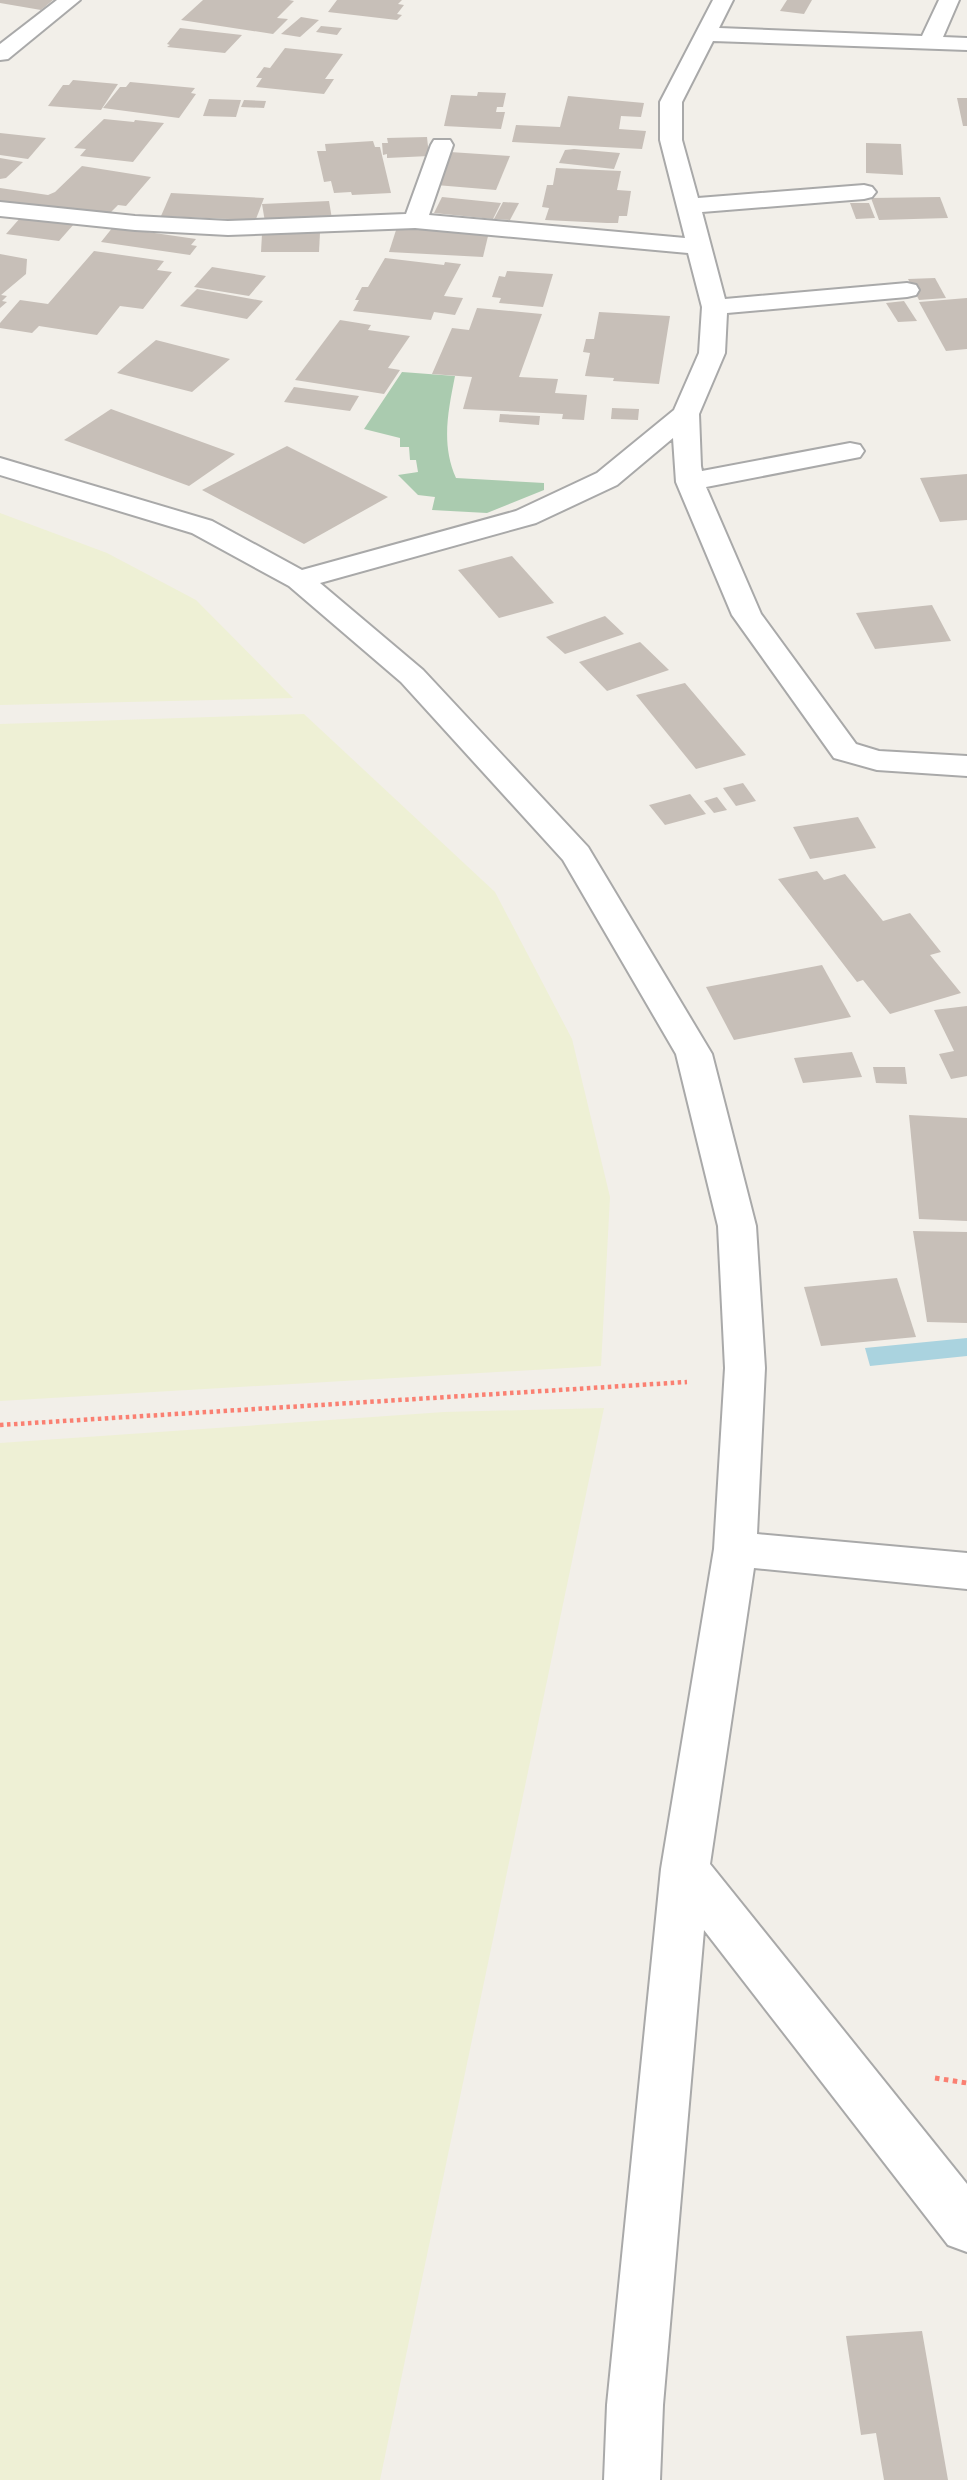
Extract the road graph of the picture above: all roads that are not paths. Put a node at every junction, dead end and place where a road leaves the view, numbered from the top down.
1 (70, 0) edge
2 (723, 0) edge
3 (949, 0) edge
4 (704, 34) junction
5 (929, 43) junction
6 (967, 44) edge
7 (0, 54) edge
8 (442, 145) dead end
9 (864, 192) dead end
10 (687, 206) junction
11 (0, 209) edge
12 (415, 221) junction
13 (697, 246) junction
14 (907, 290) dead end
15 (715, 307) junction
16 (686, 414) junction
17 (850, 451) dead end
18 (0, 466) edge
19 (690, 482) junction
20 (299, 580) junction
21 (967, 766) edge
22 (735, 1549) junction
23 (967, 1571) edge
24 (685, 1869) junction
25 (967, 2226) edge
26 (632, 2480) edge

1 - 7 street
2 - 4 street
3 - 5 street
4 - 5 street
4 - 10 street
5 - 6 street
8 - 12 street
9 - 10 street
10 - 13 street
11 - 12 street
12 - 13 street
13 - 15 street
14 - 15 street
15 - 16 street
16 - 19 street
16 - 20 street
17 - 19 street
18 - 20 street
19 - 21 street
20 - 22 street
22 - 23 street
22 - 24 street
24 - 25 street
24 - 26 street

